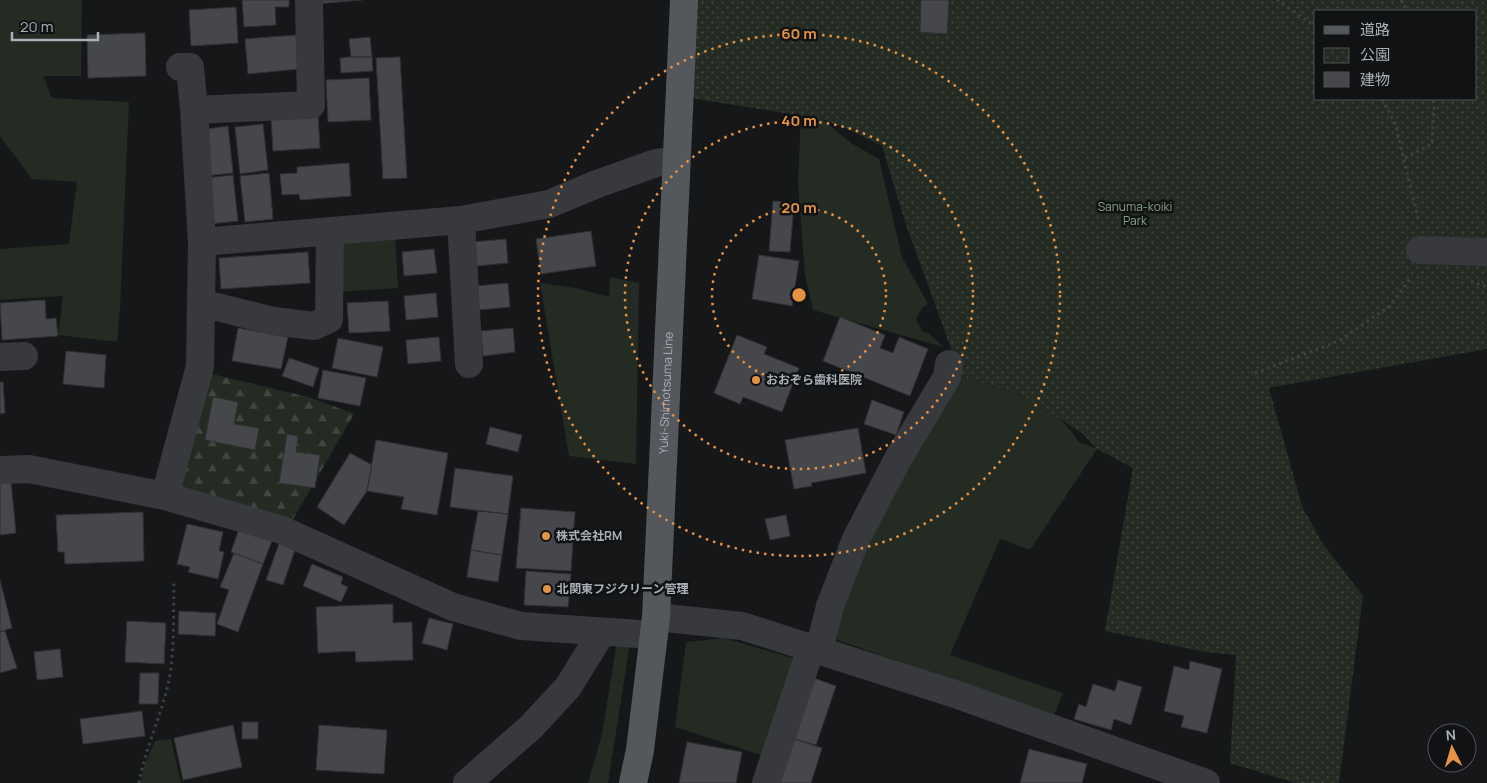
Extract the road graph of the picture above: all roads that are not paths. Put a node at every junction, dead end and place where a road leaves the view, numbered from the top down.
1 (309, 0) edge
2 (684, 0) edge
3 (180, 67) dead end
4 (194, 110) junction
5 (676, 162) junction
6 (461, 220) junction
7 (330, 232) junction
8 (202, 242) junction
9 (1420, 250) road end
10 (1487, 252) edge
11 (201, 303) junction
12 (469, 364) dead end
13 (949, 364) dead end
14 (0, 470) edge
15 (165, 496) junction
16 (655, 626) junction
17 (602, 632) junction
18 (815, 649) junction
19 (467, 783) edge
20 (633, 783) edge
21 (766, 783) edge
22 (1206, 783) edge

1 - 4 street
2 - 5 main road, Yuki-Shimotsuma Line
3 - 4 street
4 - 8 street
5 - 6 street
5 - 16 main road, Yuki-Shimotsuma Line
6 - 7 street
6 - 12 street
7 - 8 street
7 - 11 street
8 - 11 street
9 - 10 street
11 - 15 street
13 - 18 street
14 - 15 street
15 - 17 street
16 - 17 street
16 - 18 street
16 - 20 main road, Yuki-Shimotsuma Line
17 - 19 street
18 - 21 street
18 - 22 street

